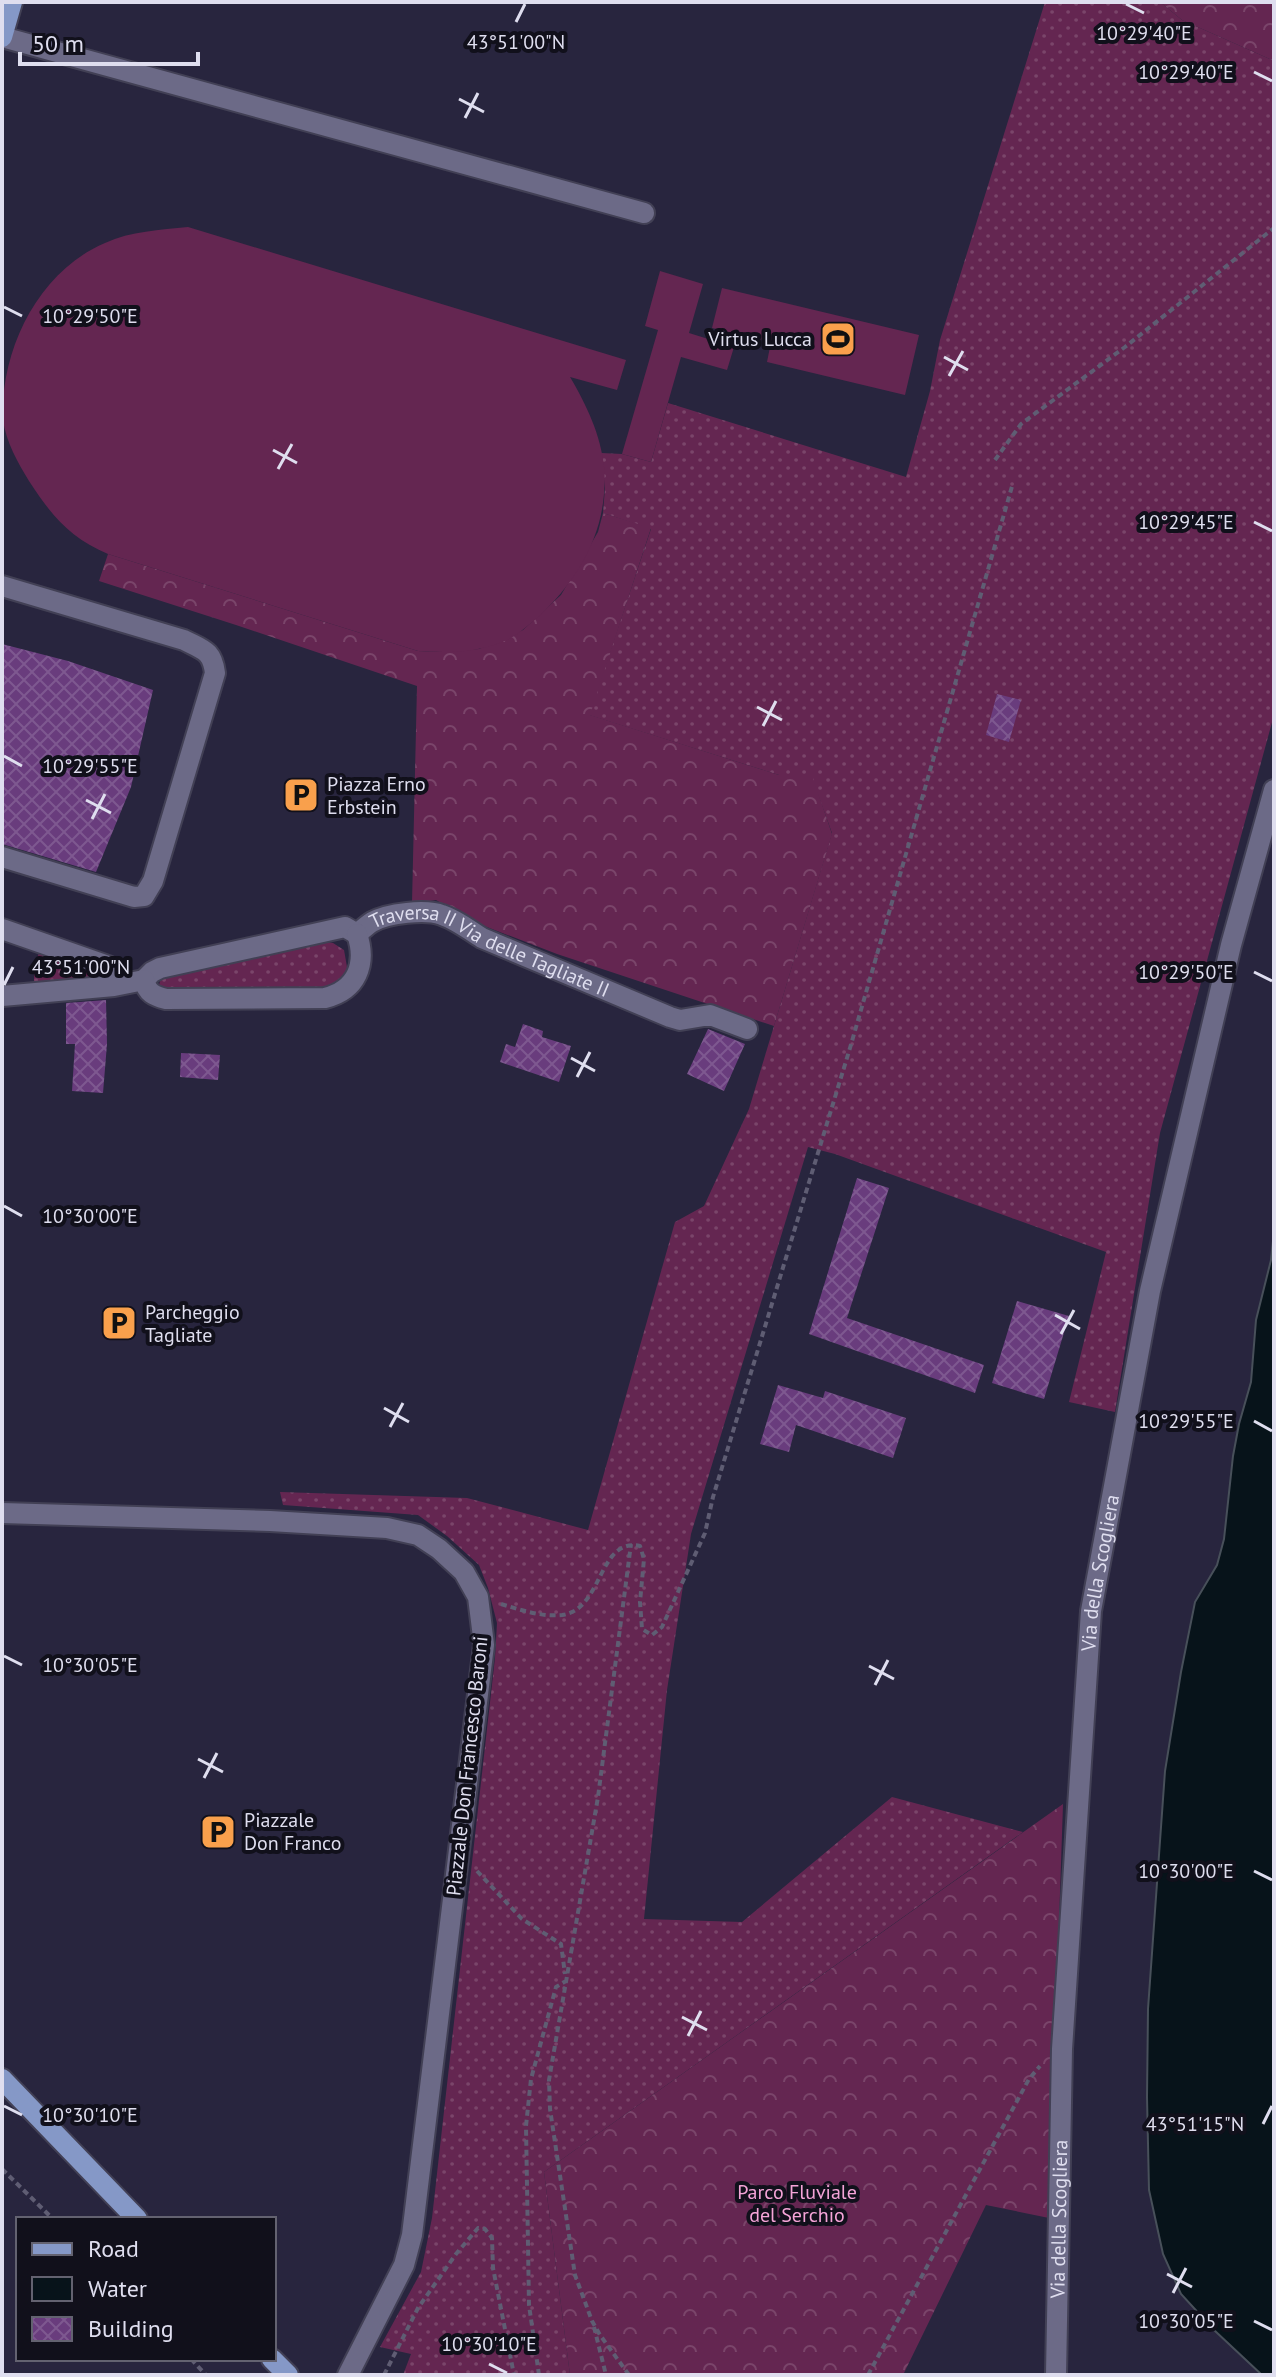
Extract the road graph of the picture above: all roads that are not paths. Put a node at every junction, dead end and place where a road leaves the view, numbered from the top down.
1 (12, 2) edge
2 (2, 37) edge
3 (644, 213) dead end
4 (2, 586) edge
5 (1274, 790) edge
6 (2, 857) edge
7 (2, 929) edge
8 (357, 934) junction
9 (136, 982) junction
10 (2, 996) edge
11 (747, 1029) dead end
12 (2, 1513) edge
13 (2, 2079) edge
14 (135, 2217) edge
15 (348, 2375) edge
16 (1056, 2375) edge

1 - 2 main road
2 - 3 street
4 - 6 street
5 - 16 street, Via della Scogliera
7 - 9 street
8 - 9 street, Traversa II Via delle Tagliate II
8 - 9 street
8 - 11 street, Traversa II Via delle Tagliate II
9 - 10 street, Traversa II Via delle Tagliate II
12 - 15 street, Piazzale Don Francesco Baroni
13 - 14 main road

